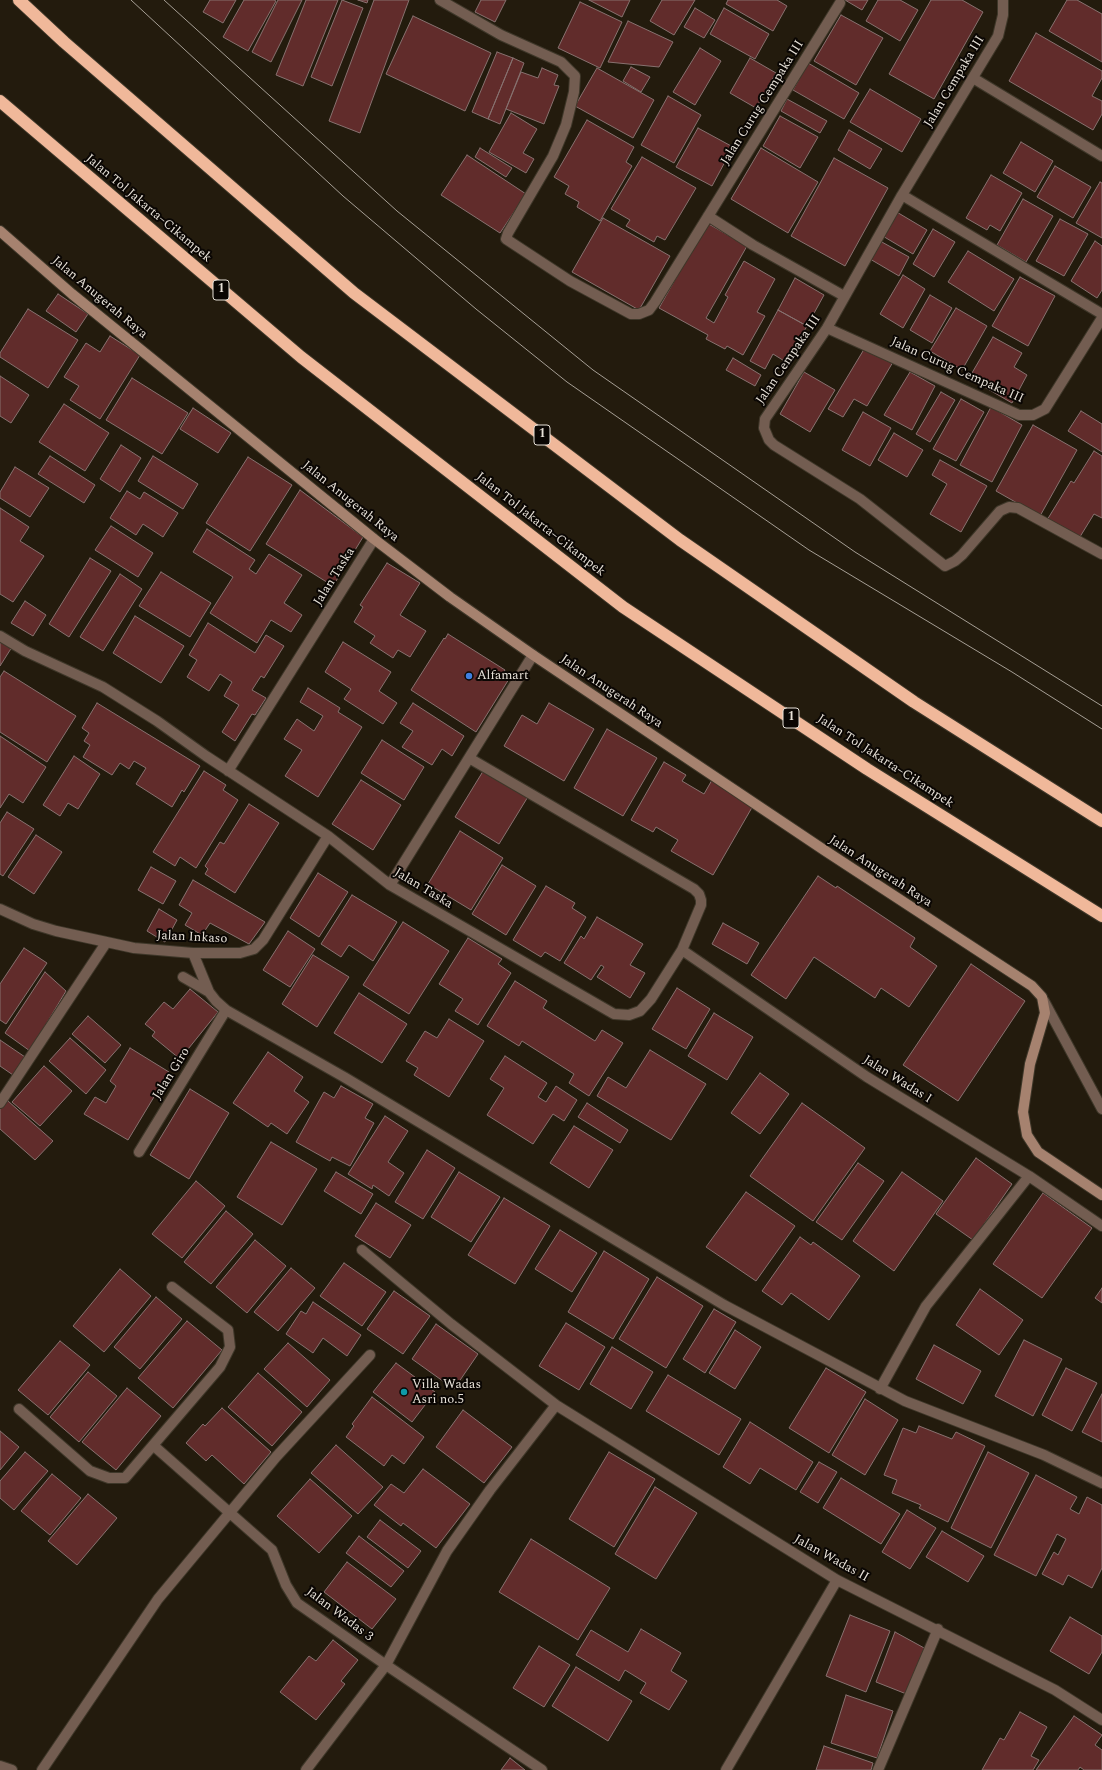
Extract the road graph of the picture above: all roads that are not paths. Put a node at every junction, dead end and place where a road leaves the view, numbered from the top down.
1 (19, 0) edge
2 (440, 0) edge
3 (1003, 0) edge
4 (840, 3) dead end
5 (973, 78) junction
6 (0, 101) edge
7 (1102, 156) edge
8 (902, 195) junction
9 (708, 216) junction
10 (0, 231) edge
11 (844, 296) junction
12 (1102, 314) edge
13 (1102, 318) edge
14 (827, 328) junction
15 (374, 539) junction
16 (1102, 554) edge
17 (0, 636) edge
18 (534, 655) junction
19 (469, 758) junction
20 (228, 771) junction
21 (1102, 820) edge
22 (328, 836) junction
23 (390, 886) junction
24 (0, 909) edge
25 (1102, 916) edge
26 (106, 942) junction
27 (682, 950) junction
28 (193, 953) junction
29 (183, 977) dead end
30 (209, 992) junction
31 (1042, 997) junction
32 (226, 1010) junction
33 (0, 1103) edge
34 (1102, 1109) edge
35 (139, 1152) dead end
36 (1029, 1176) junction
37 (1102, 1195) edge
38 (1102, 1226) edge
39 (362, 1250) dead end
40 (172, 1287) dead end
41 (370, 1355) dead end
42 (880, 1389) junction
43 (556, 1405) junction
44 (19, 1409) dead end
45 (154, 1446) junction
46 (1102, 1483) edge
47 (230, 1512) junction
48 (837, 1580) junction
49 (938, 1629) junction
50 (386, 1666) junction
51 (1102, 1720) edge
52 (0, 1766) edge
53 (12, 1770) edge
54 (42, 1770) edge
55 (306, 1770) edge
56 (542, 1770) edge
57 (726, 1770) edge
58 (878, 1770) edge

1 - 21 highway, 1
2 - 9 street, Jalan Curug Cempaka III
3 - 5 street, Jalan Cempaka III
4 - 9 street, Jalan Curug Cempaka III
5 - 7 street
5 - 8 street, Jalan Cempaka III
6 - 25 highway, Jalan Tol Jakarta–Cikampek / 1
8 - 11 street, Jalan Cempaka III
8 - 12 street
9 - 11 street
10 - 15 street, Jalan Anugerah Raya
11 - 14 street, Jalan Cempaka III
13 - 14 street, Jalan Curug Cempaka III
14 - 16 street, Jalan Cempaka III
15 - 18 street, Jalan Anugerah Raya
15 - 20 street, Jalan Taska
17 - 20 street, Jalan Taska
18 - 19 street
18 - 31 street, Jalan Anugerah Raya
19 - 23 street
19 - 27 street
20 - 22 street, Jalan Taska
22 - 23 street, Jalan Taska
22 - 28 street, Jalan Inkaso
23 - 27 street, Jalan Taska
24 - 26 street, Jalan Inkaso
26 - 28 street, Jalan Inkaso
26 - 33 street
27 - 36 street, Jalan Wadas I
28 - 30 street
29 - 30 street
30 - 32 street
31 - 34 street
31 - 37 street
32 - 35 street, Jalan Giro
32 - 42 street
36 - 38 street, Jalan Wadas I
36 - 42 street
39 - 43 street, Jalan Wadas II
40 - 45 street
41 - 47 street
42 - 46 street
43 - 48 street, Jalan Wadas II
43 - 50 street
44 - 45 street
45 - 47 street, Jalan Wadas 3
47 - 50 street, Jalan Wadas 3
47 - 54 street
48 - 49 street, Jalan Wadas II
48 - 57 street
49 - 51 street, Jalan Wadas II
49 - 58 street
50 - 55 street
50 - 56 street, Jalan Wadas 3
52 - 53 street

